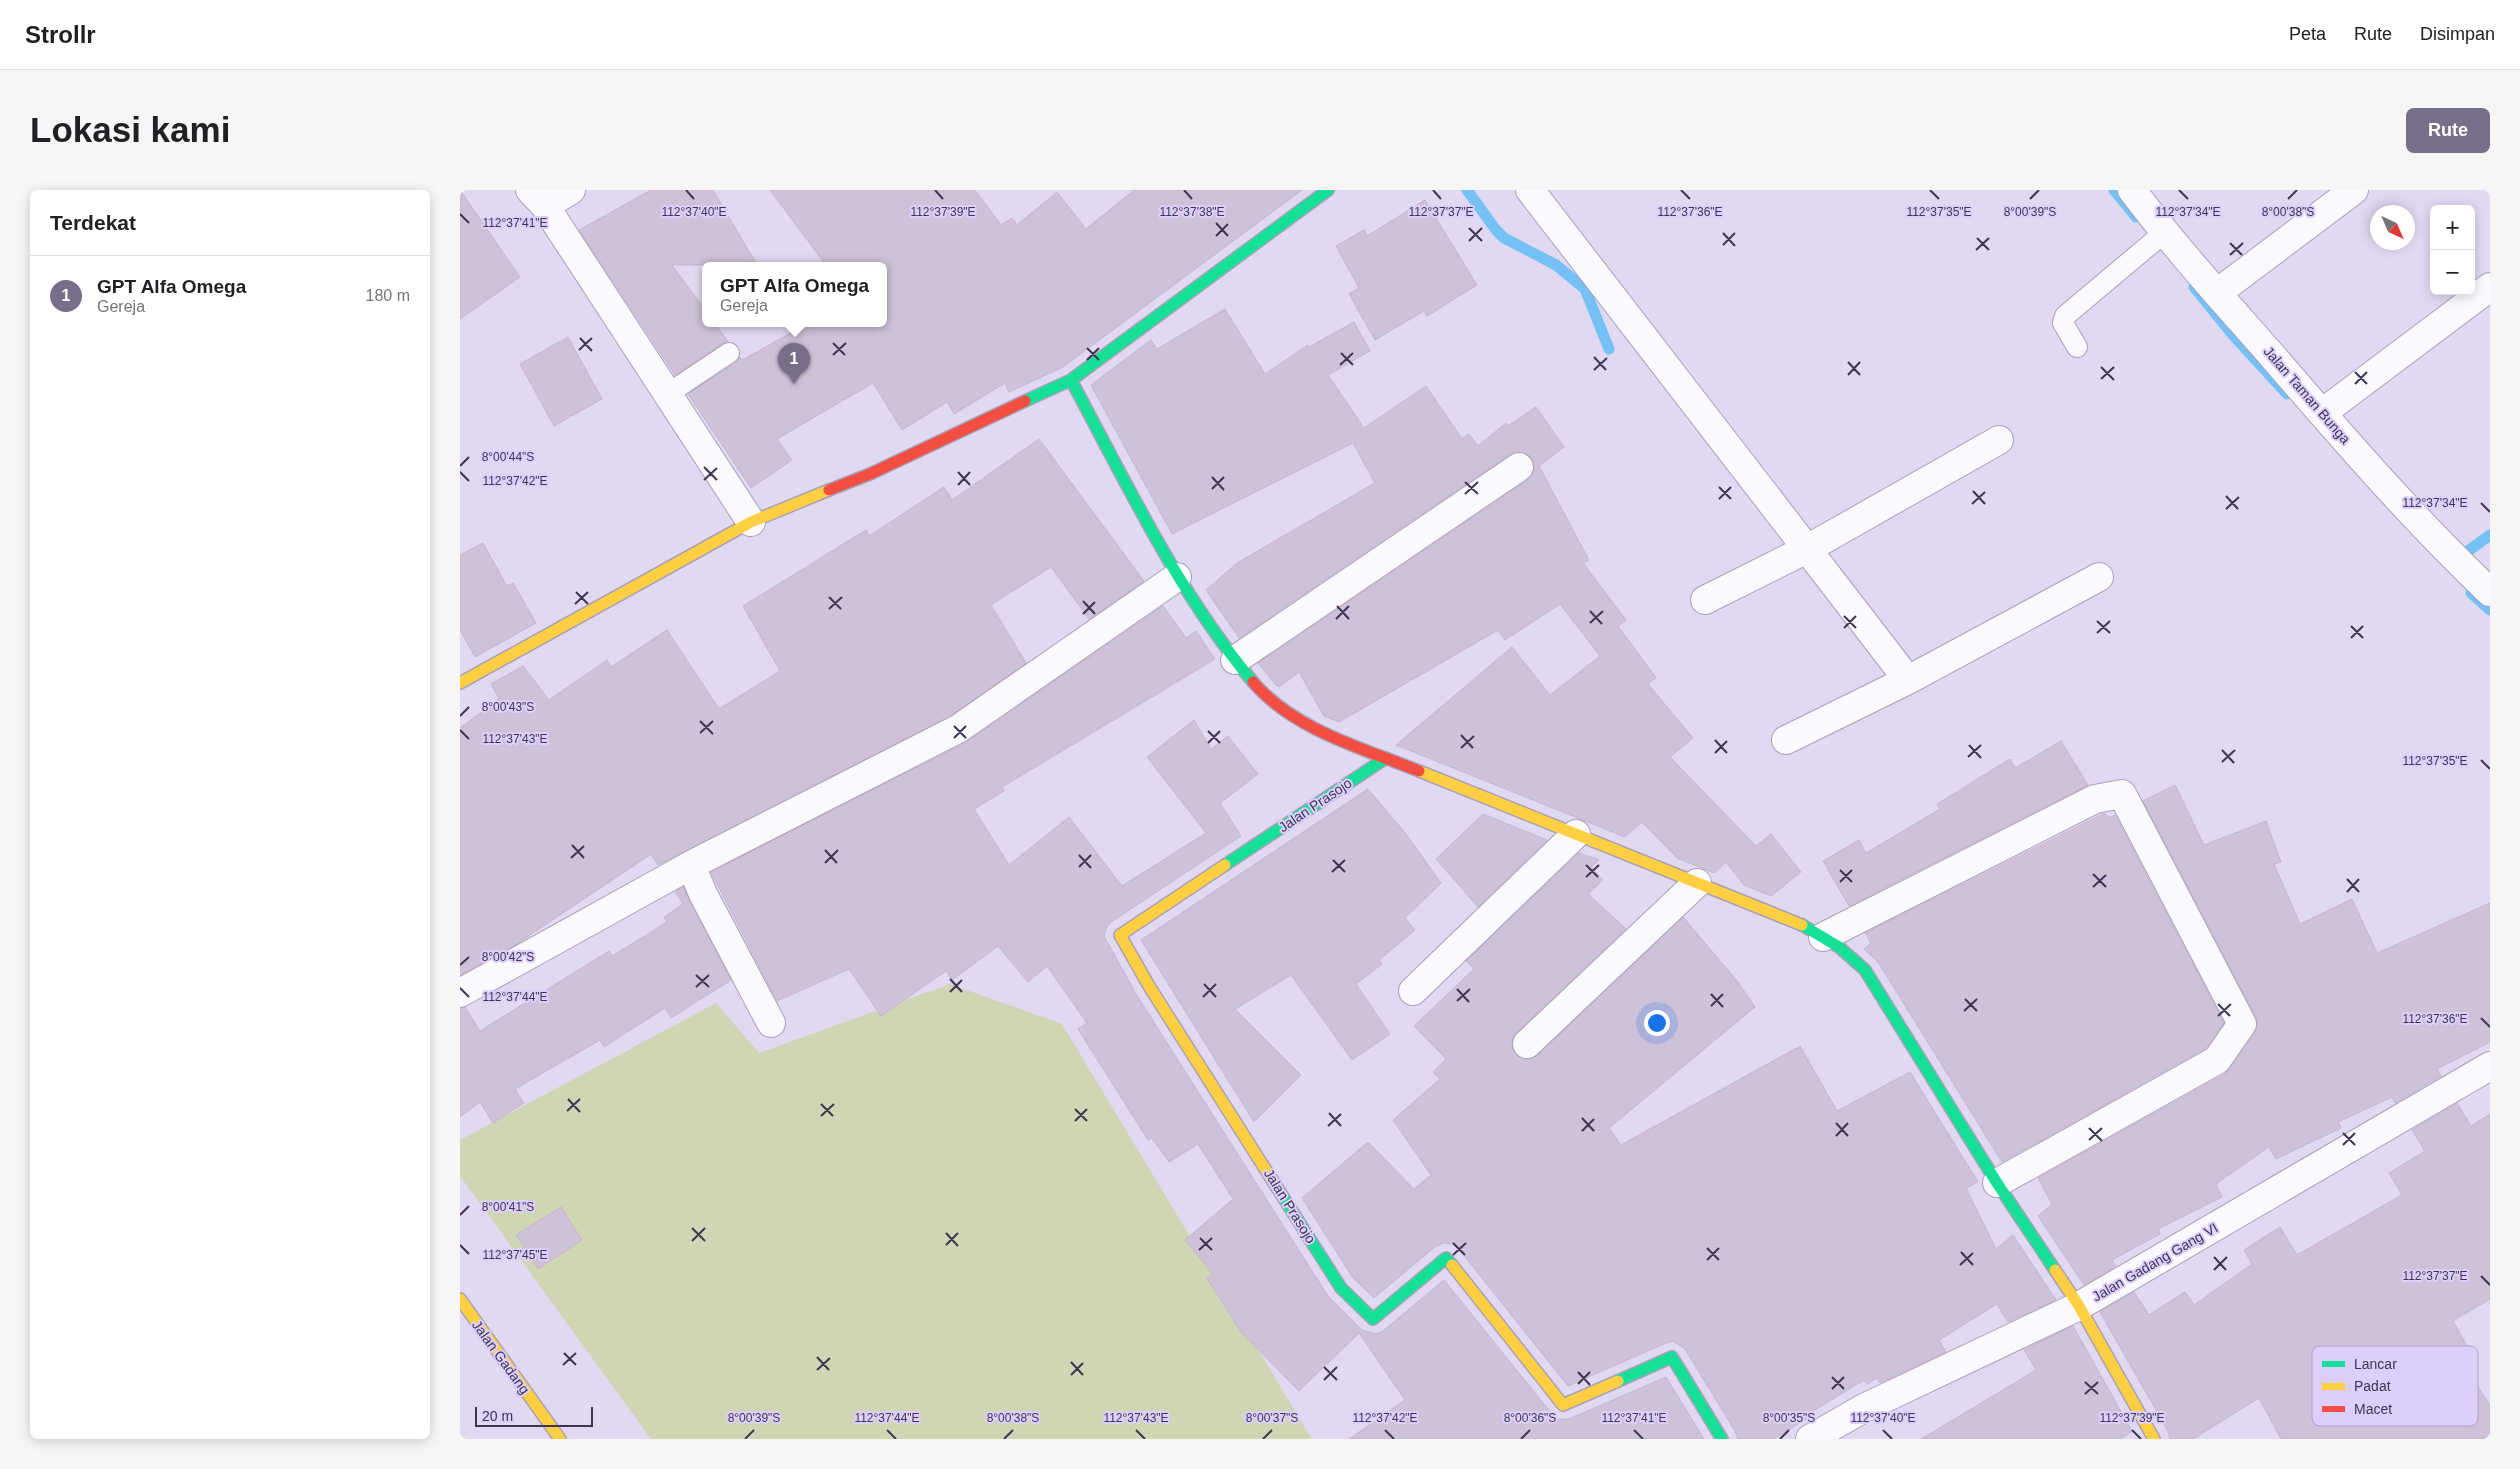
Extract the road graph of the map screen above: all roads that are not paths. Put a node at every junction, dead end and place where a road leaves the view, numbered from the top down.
1 (571, 190) edge
2 (1328, 190) edge
3 (1530, 190) edge
4 (2132, 190) edge
5 (2354, 190) edge
6 (537, 198) edge
7 (2162, 234) junction
8 (2490, 287) edge
9 (2217, 293) junction
10 (2077, 347) dead end
11 (729, 353) dead end
12 (1072, 380) junction
13 (666, 395) junction
14 (2322, 413) junction
15 (1999, 440) dead end
16 (1519, 468) dead end
17 (751, 522) junction
18 (1807, 549) junction
19 (1178, 577) junction
20 (2099, 577) dead end
21 (2490, 592) edge
22 (1705, 600) dead end
23 (1235, 660) junction
24 (1908, 680) junction
25 (460, 683) edge
26 (1786, 740) dead end
27 (1386, 758) junction
28 (1576, 834) junction
29 (691, 864) junction
30 (1697, 883) junction
31 (1823, 937) junction
32 (1413, 991) dead end
33 (460, 993) edge
34 (771, 1023) dead end
35 (1527, 1044) dead end
36 (2490, 1066) edge
37 (1997, 1183) junction
38 (460, 1299) edge
39 (2079, 1306) junction
40 (560, 1439) edge
41 (1722, 1439) edge
42 (1810, 1439) edge
43 (2154, 1439) edge

1 - 6 street
2 - 12 main road
3 - 18 street
4 - 7 street, Jalan Taman Bunga
5 - 9 street
6 - 13 street
7 - 9 street, Jalan Taman Bunga
7 - 10 lane
8 - 14 street
9 - 14 street, Jalan Taman Bunga
11 - 13 lane
12 - 17 main road
12 - 19 main road
13 - 17 street
14 - 21 street, Jalan Taman Bunga
15 - 18 street
16 - 23 street
17 - 25 main road
18 - 22 street
18 - 24 street
19 - 23 main road
19 - 29 street
20 - 24 street
23 - 27 main road
24 - 26 street
27 - 28 main road
27 - 41 main road, Jalan Prasojo
28 - 30 main road
28 - 32 street
29 - 33 street
29 - 34 street
30 - 31 main road
30 - 35 street
31 - 37 main road
31 - 37 street
36 - 39 street, Jalan Gadang Gang VI
37 - 39 main road
38 - 40 main road, Jalan Gadang
39 - 42 street, Jalan Gadang Gang VI
39 - 43 main road

